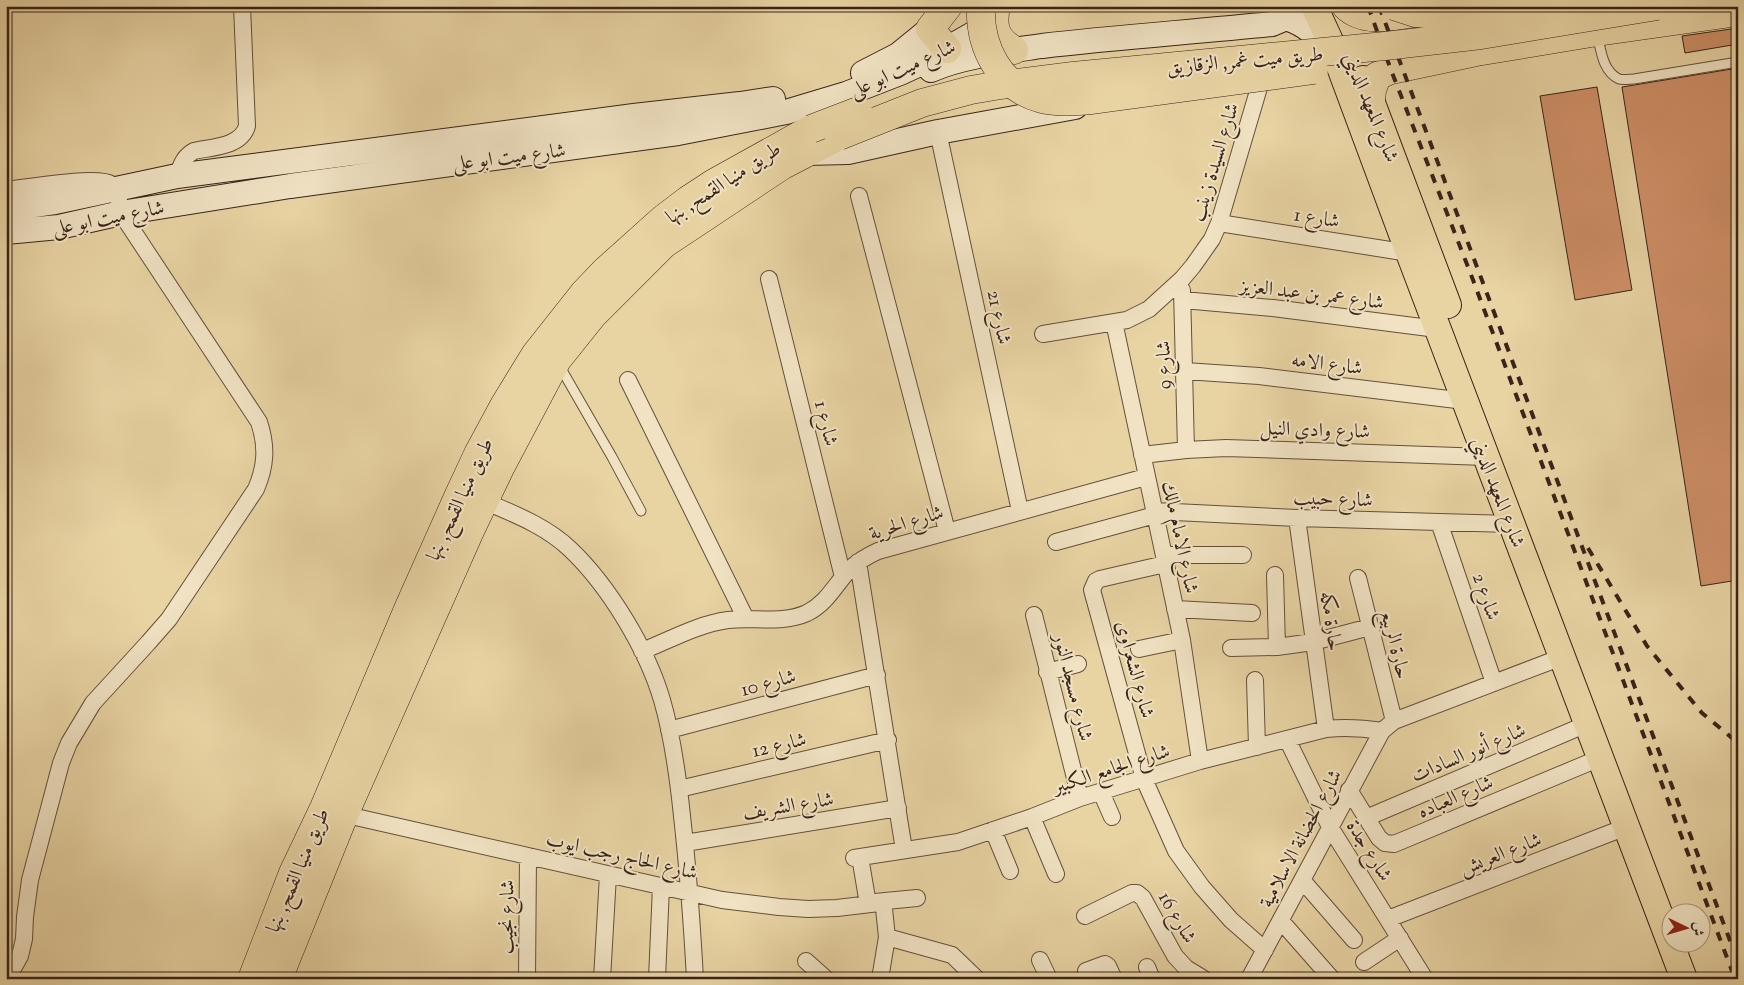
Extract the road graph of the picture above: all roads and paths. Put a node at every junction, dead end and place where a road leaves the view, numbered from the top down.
1 (242, 6) edge
2 (948, 6) edge
3 (1314, 6) edge
4 (1329, 6) edge
5 (1346, 6) edge
6 (1394, 6) edge
7 (1537, 6) edge
8 (1657, 6) edge
9 (1480, 10) edge
10 (990, 12) edge
11 (1291, 12) edge
12 (1738, 12) edge
13 (930, 28) junction
14 (1597, 32) junction
15 (1432, 41) junction
16 (947, 49) junction
17 (1014, 50) junction
18 (1738, 62) edge
19 (1263, 74) junction
20 (1320, 77) junction
21 (1361, 99) junction
22 (938, 132) junction
23 (839, 136) joint
24 (808, 141) junction
25 (765, 153) junction
26 (176, 176) junction
27 (6, 190) edge
28 (116, 190) junction
29 (859, 196) dead end
30 (6, 209) edge
31 (121, 213) junction
32 (1219, 223) junction
33 (6, 232) edge
34 (1409, 253) junction
35 (1182, 278) junction
36 (769, 279) dead end
37 (1183, 300) junction
38 (1114, 322) junction
39 (1437, 329) junction
40 (1043, 334) dead end
41 (556, 360) junction
42 (1184, 371) junction
43 (628, 380) dead end
44 (1465, 401) junction
45 (1186, 450) junction
46 (1142, 455) junction
47 (1486, 457) junction
48 (489, 461) junction
49 (1146, 476) junction
50 (484, 501) junction
51 (641, 511) dead end
52 (1020, 511) junction
53 (1155, 513) junction
54 (1296, 518) junction
55 (1439, 522) junction
56 (1511, 524) junction
57 (947, 531) junction
58 (1056, 542) dead end
59 (1243, 555) dead end
60 (1164, 560) junction
61 (858, 562) junction
62 (1275, 575) dead end
63 (843, 577) junction
64 (1358, 578) dead end
65 (1175, 610) junction
66 (1252, 613) dead end
67 (1034, 615) dead end
68 (746, 618) junction
69 (1370, 627) junction
70 (1182, 640) junction
71 (1313, 642) junction
72 (1277, 647) junction
73 (1231, 648) dead end
74 (1139, 649) dead end
75 (642, 651) junction
76 (1562, 657) junction
77 (1078, 664) dead end
78 (1048, 672) junction
79 (877, 675) junction
80 (1255, 680) dead end
81 (1494, 683) junction
82 (1587, 724) junction
83 (1388, 726) junction
84 (1326, 729) junction
85 (669, 730) junction
86 (1288, 739) junction
87 (888, 740) junction
88 (1257, 747) junction
89 (1600, 758) junction
90 (1200, 762) junction
91 (1144, 778) junction
92 (1617, 783) junction
93 (679, 789) junction
94 (1349, 790) junction
95 (1101, 792) junction
96 (1080, 798) junction
97 (898, 808) junction
98 (334, 812) junction
99 (1032, 817) junction
100 (1112, 817) dead end
101 (1366, 818) junction
102 (1330, 827) junction
103 (1626, 827) junction
104 (993, 830) junction
105 (685, 843) junction
106 (904, 850) junction
107 (528, 856) junction
108 (1010, 871) dead end
109 (1056, 874) dead end
110 (608, 875) junction
111 (305, 878) junction
112 (1302, 880) junction
113 (661, 886) junction
114 (691, 892) junction
115 (917, 898) dead end
116 (1670, 902) edge
117 (871, 903) junction
118 (1085, 916) dead end
119 (1388, 919) junction
120 (1281, 921) junction
121 (887, 937) junction
122 (1400, 938) junction
123 (1354, 940) dead end
124 (1265, 950) junction
125 (1689, 952) edge
126 (1040, 960) dead end
127 (806, 961) dead end
128 (1364, 962) dead end
129 (1086, 970) dead end
130 (8, 979) edge
131 (252, 979) edge
132 (278, 979) edge
133 (527, 979) edge
134 (602, 979) edge
135 (657, 979) edge
136 (695, 979) edge
137 (826, 979) edge
138 (880, 979) edge
139 (977, 979) edge
140 (1049, 979) edge
141 (1114, 979) edge
142 (1204, 979) edge
143 (1249, 979) edge
144 (1332, 979) edge
145 (1426, 979) edge
146 (1684, 979) edge
147 (1698, 979) edge

1 - 26 street
2 - 13 highway
3 - 21 main road, شارع المعهد الديني
4 - 21 main road, شارع المعهد الديني
5 - 9 highway, طريق ميت غمر, الزقازيق
6 - 9 highway, bridge
7 - 9 highway, طريق ميت غمر, الزقازيق, bridge
8 - 15 highway, طريق ميت غمر, الزقازيق, bridge
9 - 24 highway, طريق ميت غمر, الزقازيق, bridge
10 - 15 highway, bridge
10 - 16 main road, شارع ميت ابو على
10 - 17 highway
11 - 17 main road
11 - 20 main road
12 - 14 highway
13 - 16 highway
13 - 26 main road, شارع ميت ابو على
14 - 18 lane
14 - 21 highway
15 - 23 highway, طريق ميت غمر, الزقازيق, bridge
16 - 31 main road, شارع ميت ابو على
17 - 25 main road
19 - 20 main road
19 - 22 main road
19 - 32 street, شارع السيدة زينب
20 - 21 main road
21 - 34 main road, شارع المعهد الديني
21 - 92 main road, شارع المعهد الديني
22 - 24 main road
22 - 52 street, شارع 21
23 - 24 highway, طريق منيا القمح, بنها
24 - 25 highway, طريق منيا القمح, بنها
24 - 41 highway, طريق منيا القمح, بنها
25 - 48 highway, طريق منيا القمح, بنها
26 - 28 main road, شارع ميت ابو على
27 - 28 street
28 - 30 main road, شارع ميت ابو على
28 - 31 street
29 - 57 street
31 - 33 main road, شارع ميت ابو على
31 - 130 street
32 - 34 street, شارع 1
32 - 35 street, شارع السيدة زينب
34 - 39 main road, شارع المعهد الديني
35 - 37 street, شارع 9
35 - 38 street, شارع السيدة زينب
36 - 63 street, شارع 1
37 - 39 street, شارع عمر بن عبد العزيز
37 - 42 street, شارع 9
38 - 40 street, شارع السيدة زينب
38 - 46 street, شارع الامام مالك
39 - 44 main road, شارع المعهد الديني
41 - 48 highway, طريق منيا القمح, بنها
41 - 51 lane
42 - 44 street, شارع الامه
42 - 45 street, شارع 9
43 - 68 street
44 - 47 main road, شارع المعهد الديني
45 - 46 street, شارع وادي النيل
45 - 47 street, شارع وادي النيل
46 - 49 street, شارع الامام مالك
47 - 56 main road, شارع المعهد الديني
48 - 50 highway, طريق منيا القمح, بنها
48 - 98 highway, طريق منيا القمح, بنها
49 - 52 street, شارع الحرية
49 - 53 street, شارع الامام مالك
50 - 75 street
50 - 98 highway, طريق منيا القمح, بنها
52 - 57 street, شارع الحرية
53 - 54 street, شارع حبيب
53 - 58 street, شارع حبيب
53 - 60 street, شارع الامام مالك
54 - 55 street, شارع حبيب
54 - 71 street, حارة مكه
55 - 56 street, شارع حبيب
55 - 81 street, شارع 2
56 - 76 main road, شارع المعهد الديني
57 - 61 street, شارع الحرية
59 - 60 street
60 - 65 street, شارع الامام مالك
60 - 91 street, شارع الشعراوى
61 - 63 street, شارع الحرية
61 - 79 street
62 - 72 street
63 - 68 street, شارع الحرية
64 - 69 street, حارة الربيع
65 - 66 street
65 - 70 street, شارع الامام مالك
67 - 78 street, شارع مسجد النور
68 - 75 street, شارع الحرية
69 - 71 street
69 - 83 street, حارة الربيع
70 - 74 street
70 - 90 street, شارع الامام مالك
71 - 72 street
71 - 84 street, حارة مكه
72 - 73 street
75 - 85 street
76 - 81 street, شارع الجامع الكبير
76 - 82 main road, شارع المعهد الديني
77 - 78 street
78 - 96 street, شارع مسجد النور
79 - 85 street, شارع 10
79 - 87 street
80 - 88 street
81 - 83 street, شارع الجامع الكبير
82 - 89 main road, شارع المعهد الديني
82 - 101 street, شارع أنور السادات
83 - 84 street, شارع الجامع الكبير
83 - 94 street, شارع الحضانة الاسلامية
84 - 86 street, شارع الجامع الكبير
85 - 93 street
86 - 88 street, شارع الجامع الكبير
86 - 102 street, شارع جدة
87 - 93 street, شارع 12
87 - 97 street
88 - 90 street, شارع الجامع الكبير
89 - 92 main road, شارع المعهد الديني
89 - 101 street, شارع العباده
90 - 91 street, شارع الجامع الكبير
91 - 95 street, شارع الجامع الكبير
91 - 124 street, شارع الشعراوى
92 - 103 main road, شارع المعهد الديني
92 - 116 main road, شارع المعهد الديني
93 - 105 street
94 - 101 street, شارع العباده
94 - 102 street, شارع الحضانة الاسلامية
95 - 96 street, شارع الجامع الكبير
95 - 100 street
96 - 99 street, شارع الجامع الكبير
97 - 105 street, شارع الشريف
97 - 106 street
98 - 107 street, شارع الحاج رجب ايوب
98 - 111 highway, طريق منيا القمح, بنها
99 - 104 street, شارع الجامع الكبير
99 - 109 street
102 - 112 street, شارع الحضانة الاسلامية
102 - 119 street, شارع جدة
103 - 119 street, شارع العريش
103 - 146 main road, شارع المعهد الديني
104 - 106 street, شارع الجامع الكبير
104 - 108 street
105 - 114 street
106 - 117 street, شارع الجامع الكبير
107 - 110 street, شارع الحاج رجب ايوب
107 - 133 street, شارع نجيب
110 - 113 street, شارع الحاج رجب ايوب
110 - 134 street
111 - 131 highway, طريق منيا القمح, بنها
111 - 132 highway, طريق منيا القمح, بنها
112 - 120 street, شارع الحضانة الاسلامية
112 - 123 street
113 - 114 street, شارع الحاج رجب ايوب
113 - 135 street
114 - 117 street, شارع الحاج رجب ايوب
114 - 136 street
115 - 117 street, شارع الحاج رجب ايوب
117 - 121 street
118 - 142 street, شارع 16
119 - 122 street, شارع جدة
120 - 124 street, شارع الحضانة الاسلامية
120 - 144 street
121 - 138 street
121 - 139 street
122 - 128 street
122 - 145 street, شارع جدة
124 - 143 street, شارع الحضانة الاسلامية
125 - 147 main road
126 - 140 street
127 - 137 street
129 - 141 street

